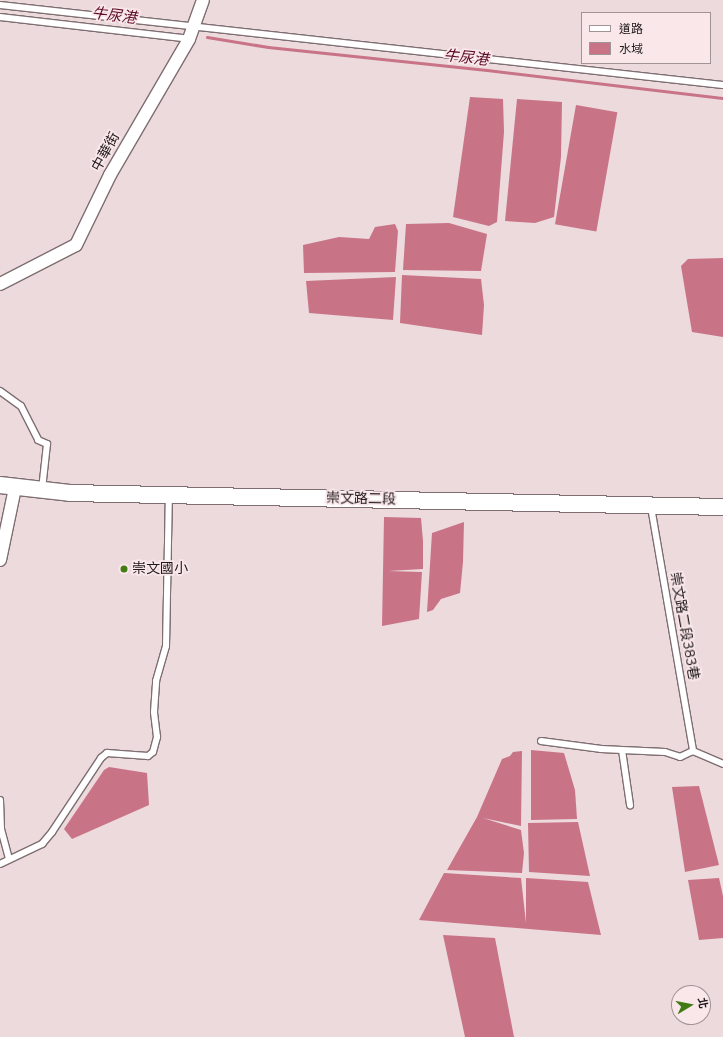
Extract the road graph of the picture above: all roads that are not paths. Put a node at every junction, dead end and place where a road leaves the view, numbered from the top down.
1 (203, 0) edge
2 (0, 5) edge
3 (0, 17) edge
4 (194, 27) junction
5 (189, 39) junction
6 (723, 85) edge
7 (0, 284) edge
8 (0, 392) edge
9 (7, 487) edge
10 (42, 491) junction
11 (169, 495) junction
12 (651, 505) junction
13 (723, 507) edge
14 (0, 556) edge
15 (0, 560) edge
16 (541, 741) dead end
17 (622, 750) junction
18 (693, 751) junction
19 (723, 764) edge
20 (0, 800) edge
21 (630, 805) dead end
22 (9, 859) junction
23 (0, 864) edge

1 - 4 street, 中華街
2 - 4 lane
3 - 5 lane
4 - 5 street, 中華街
4 - 6 lane
5 - 7 street, 中華街
8 - 10 lane
9 - 10 street, 崇文路二段
9 - 14 street
10 - 11 street, 崇文路二段
11 - 12 street, 崇文路二段
11 - 22 lane
12 - 13 street, 崇文路二段
12 - 18 lane, 崇文路二段383巷
14 - 15 street
16 - 17 lane
17 - 18 lane
17 - 21 lane
18 - 19 lane
20 - 22 lane
22 - 23 lane

